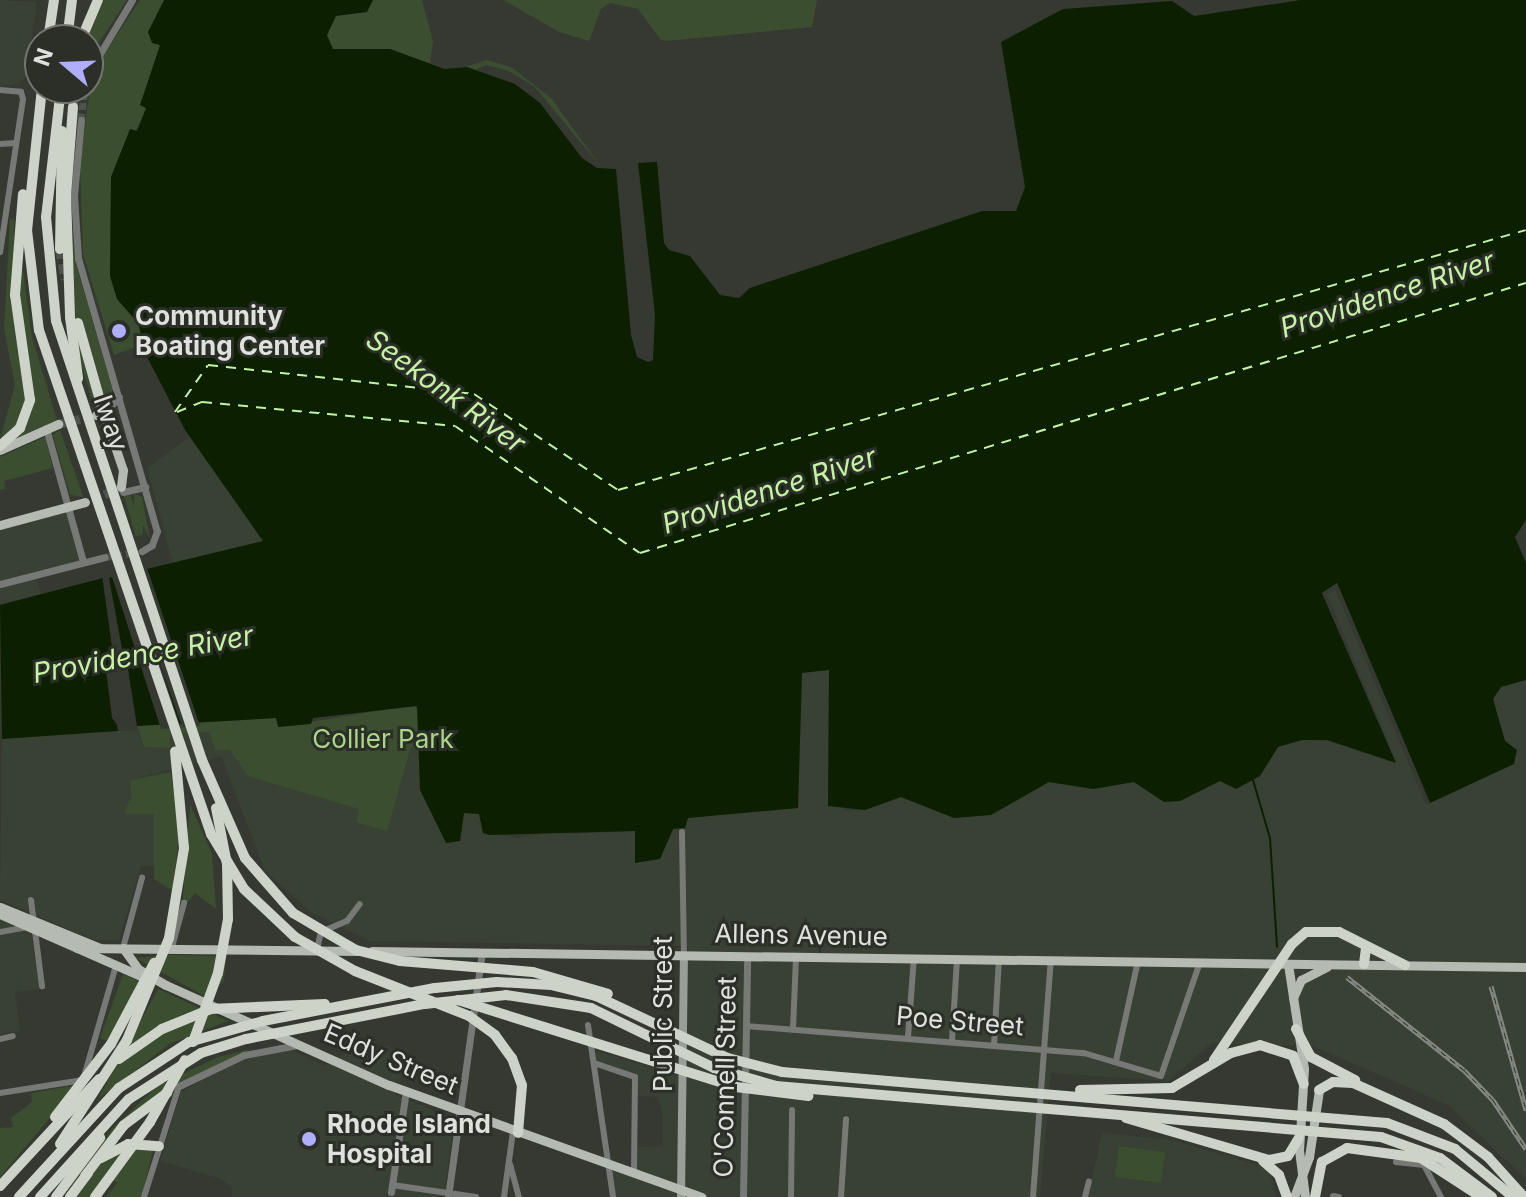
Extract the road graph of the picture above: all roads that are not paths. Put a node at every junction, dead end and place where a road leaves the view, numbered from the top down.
1 (52, 0) edge
2 (98, 0) edge
3 (132, 0) edge
4 (50, 24) edge
5 (88, 24) edge
6 (104, 47) edge
7 (0, 90) edge
8 (40, 104) edge
9 (61, 104) tunnel mouth
10 (62, 104) tunnel mouth
11 (73, 107) tunnel mouth
12 (81, 120) tunnel mouth
13 (36, 138) junction
14 (16, 143) junction
15 (0, 144) edge
16 (3, 212) edge
17 (64, 248) junction
18 (0, 252) edge
19 (74, 324) junction
20 (120, 394) junction
21 (84, 412) junction
22 (100, 414) junction
23 (62, 420) junction
24 (46, 428) junction
25 (0, 448) edge
26 (145, 487) junction
27 (122, 490) joint
28 (85, 502) tunnel mouth
29 (68, 506) junction
30 (0, 525) edge
31 (142, 551) dead end
32 (105, 557) tunnel mouth
33 (83, 561) junction
34 (0, 584) edge
35 (202, 760) junction
36 (182, 766) junction
37 (682, 832) dead end
38 (142, 878) dead end
39 (31, 900) dead end
40 (184, 903) dead end
41 (360, 904) dead end
42 (0, 907) edge
43 (0, 914) edge
44 (33, 925) junction
45 (0, 930) edge
46 (172, 947) junction
47 (1366, 947) junction
48 (77, 948) junction
49 (123, 948) junction
50 (108, 949) junction
51 (317, 949) junction
52 (482, 953) junction
53 (684, 956) junction
54 (747, 957) junction
55 (796, 958) junction
56 (914, 958) junction
57 (957, 959) junction
58 (999, 959) junction
59 (335, 960) junction
60 (1051, 960) junction
61 (1138, 961) junction
62 (1200, 962) junction
63 (1288, 964) junction
64 (1340, 964) junction
65 (1364, 964) junction
66 (1405, 965) junction
67 (116, 966) junction
68 (1526, 967) edge
69 (42, 986) dead end
70 (150, 986) junction
71 (347, 1004) junction
72 (1291, 1009) junction
73 (644, 1016) junction
74 (588, 1025) dead end
75 (746, 1026) junction
76 (793, 1029) junction
77 (1296, 1029) junction
78 (13, 1036) dead end
79 (908, 1037) junction
80 (0, 1039) edge
81 (952, 1041) junction
82 (299, 1045) junction
83 (994, 1045) junction
84 (1044, 1048) junction
85 (1116, 1061) junction
86 (594, 1063) junction
87 (1199, 1076) junction
88 (745, 1084) junction
89 (1304, 1084) junction
90 (179, 1086) junction
91 (1370, 1089) junction
92 (1319, 1090) joint
93 (406, 1091) junction
94 (137, 1092) junction
95 (1042, 1092) junction
96 (0, 1093) edge
97 (792, 1110) dead end
98 (460, 1113) junction
99 (62, 1115) junction
100 (1119, 1115) junction
101 (846, 1119) dead end
102 (515, 1132) junction
103 (1299, 1138) junction
104 (159, 1146) junction
105 (1250, 1156) junction
106 (509, 1160) junction
107 (1396, 1162) dead end
108 (608, 1164) junction
109 (1302, 1172) junction
110 (634, 1174) junction
111 (85, 1176) junction
112 (112, 1179) junction
113 (1089, 1181) dead end
114 (3, 1183) edge
115 (392, 1188) joint
116 (22, 1193) edge
117 (681, 1194) edge
118 (448, 1195) edge
119 (40, 1197) edge
120 (56, 1197) edge
121 (70, 1197) edge
122 (95, 1197) edge
123 (103, 1197) edge
124 (144, 1197) edge
125 (476, 1197) edge
126 (504, 1197) edge
127 (519, 1197) edge
128 (613, 1197) edge
129 (702, 1197) edge
130 (743, 1197) edge
131 (791, 1197) edge
132 (841, 1197) edge
133 (1033, 1197) edge
134 (1085, 1197) edge
135 (1287, 1197) edge
136 (1294, 1197) edge
137 (1305, 1197) edge
138 (1315, 1197) edge
139 (1441, 1197) edge
140 (1481, 1197) edge
141 (1492, 1197) edge
142 (1513, 1197) edge
143 (1524, 1197) edge

1 - 4 highway
2 - 5 highway
3 - 6 street
7 - 14 street
8 - 13 highway, Iway
9 - 21 highway, Iway
10 - 17 highway
11 - 17 highway
12 - 20 street
13 - 23 highway, Iway
13 - 25 highway
14 - 15 street
14 - 16 street
16 - 18 street
17 - 19 highway
19 - 21 highway
19 - 22 highway
20 - 22 street
20 - 26 street
21 - 35 highway, Iway
22 - 27 main road
23 - 24 main road
23 - 36 highway, Iway
24 - 25 main road
24 - 29 street
26 - 27 street
26 - 31 street
28 - 29 main road
29 - 30 main road
29 - 33 street
32 - 33 street
33 - 34 street
35 - 73 highway
35 - 112 highway
36 - 59 highway
36 - 70 highway
37 - 53 street, Public Street
38 - 49 street
39 - 44 street
40 - 46 street
41 - 51 street
42 - 44 main road, Eddy Street
43 - 44 main road, Eddy Street
43 - 45 street
44 - 45 street
44 - 48 main road, Eddy Street
44 - 50 main road, Eddy Street
44 - 69 street
46 - 49 main road, Allens Avenue
46 - 51 main road, Allens Avenue
47 - 65 highway
47 - 66 highway
47 - 87 highway
48 - 50 main road, Allens Avenue
48 - 67 main road, Eddy Street
49 - 50 main road, Allens Avenue
49 - 70 main road, Eddy Street
51 - 52 main road, Allens Avenue
52 - 53 main road, Allens Avenue
52 - 98 street
53 - 54 main road, Allens Avenue
53 - 117 main road, Public Street
54 - 55 main road, Allens Avenue
54 - 75 street, O'Connell Street
55 - 56 main road, Allens Avenue
55 - 76 street
56 - 57 main road, Allens Avenue
56 - 79 street
57 - 58 main road, Allens Avenue
57 - 81 street
58 - 60 main road, Allens Avenue
58 - 83 street
59 - 88 highway
59 - 102 highway
60 - 61 main road, Allens Avenue
60 - 84 street
61 - 62 main road, Allens Avenue
61 - 85 street
62 - 63 main road, Allens Avenue
62 - 85 street, Poe Street
63 - 64 main road, Allens Avenue
63 - 72 main road
64 - 65 main road, Allens Avenue
64 - 72 main road
65 - 66 main road, Allens Avenue
66 - 68 main road, Allens Avenue
67 - 70 main road, Eddy Street
67 - 96 street
70 - 82 main road, Eddy Street
70 - 99 highway
70 - 116 highway
71 - 73 highway
71 - 99 highway
71 - 116 highway
72 - 77 main road
73 - 95 highway
74 - 86 street
75 - 76 street, Poe Street
75 - 130 street, O'Connell Street
76 - 79 street, Poe Street
77 - 89 main road
77 - 91 highway
78 - 80 street
79 - 81 street, Poe Street
81 - 83 street, Poe Street
82 - 90 street
82 - 93 main road, Eddy Street
83 - 84 street, Poe Street
84 - 85 street, Poe Street
84 - 133 street
86 - 108 street
86 - 110 street
87 - 89 highway
87 - 95 highway
88 - 94 highway
88 - 100 highway
89 - 103 main road
90 - 104 street
90 - 111 highway
91 - 92 highway
91 - 143 highway
92 - 109 main road
93 - 98 main road, Eddy Street
93 - 115 street
94 - 119 highway
94 - 120 highway
95 - 142 highway
97 - 131 street
98 - 102 main road, Eddy Street
98 - 118 street
99 - 114 highway
100 - 105 highway
100 - 141 highway
101 - 132 street
102 - 106 street
102 - 108 main road, Eddy Street
103 - 105 highway
103 - 109 main road
104 - 111 highway
104 - 124 street
105 - 135 highway
106 - 126 street
106 - 127 street
107 - 139 street
108 - 110 main road, Eddy Street
108 - 128 street
109 - 136 main road
109 - 137 main road
110 - 117 main road, Eddy Street
111 - 121 highway
112 - 122 highway
112 - 123 highway
113 - 134 street
115 - 118 street
117 - 129 main road, Eddy Street
118 - 125 street
138 - 140 highway

